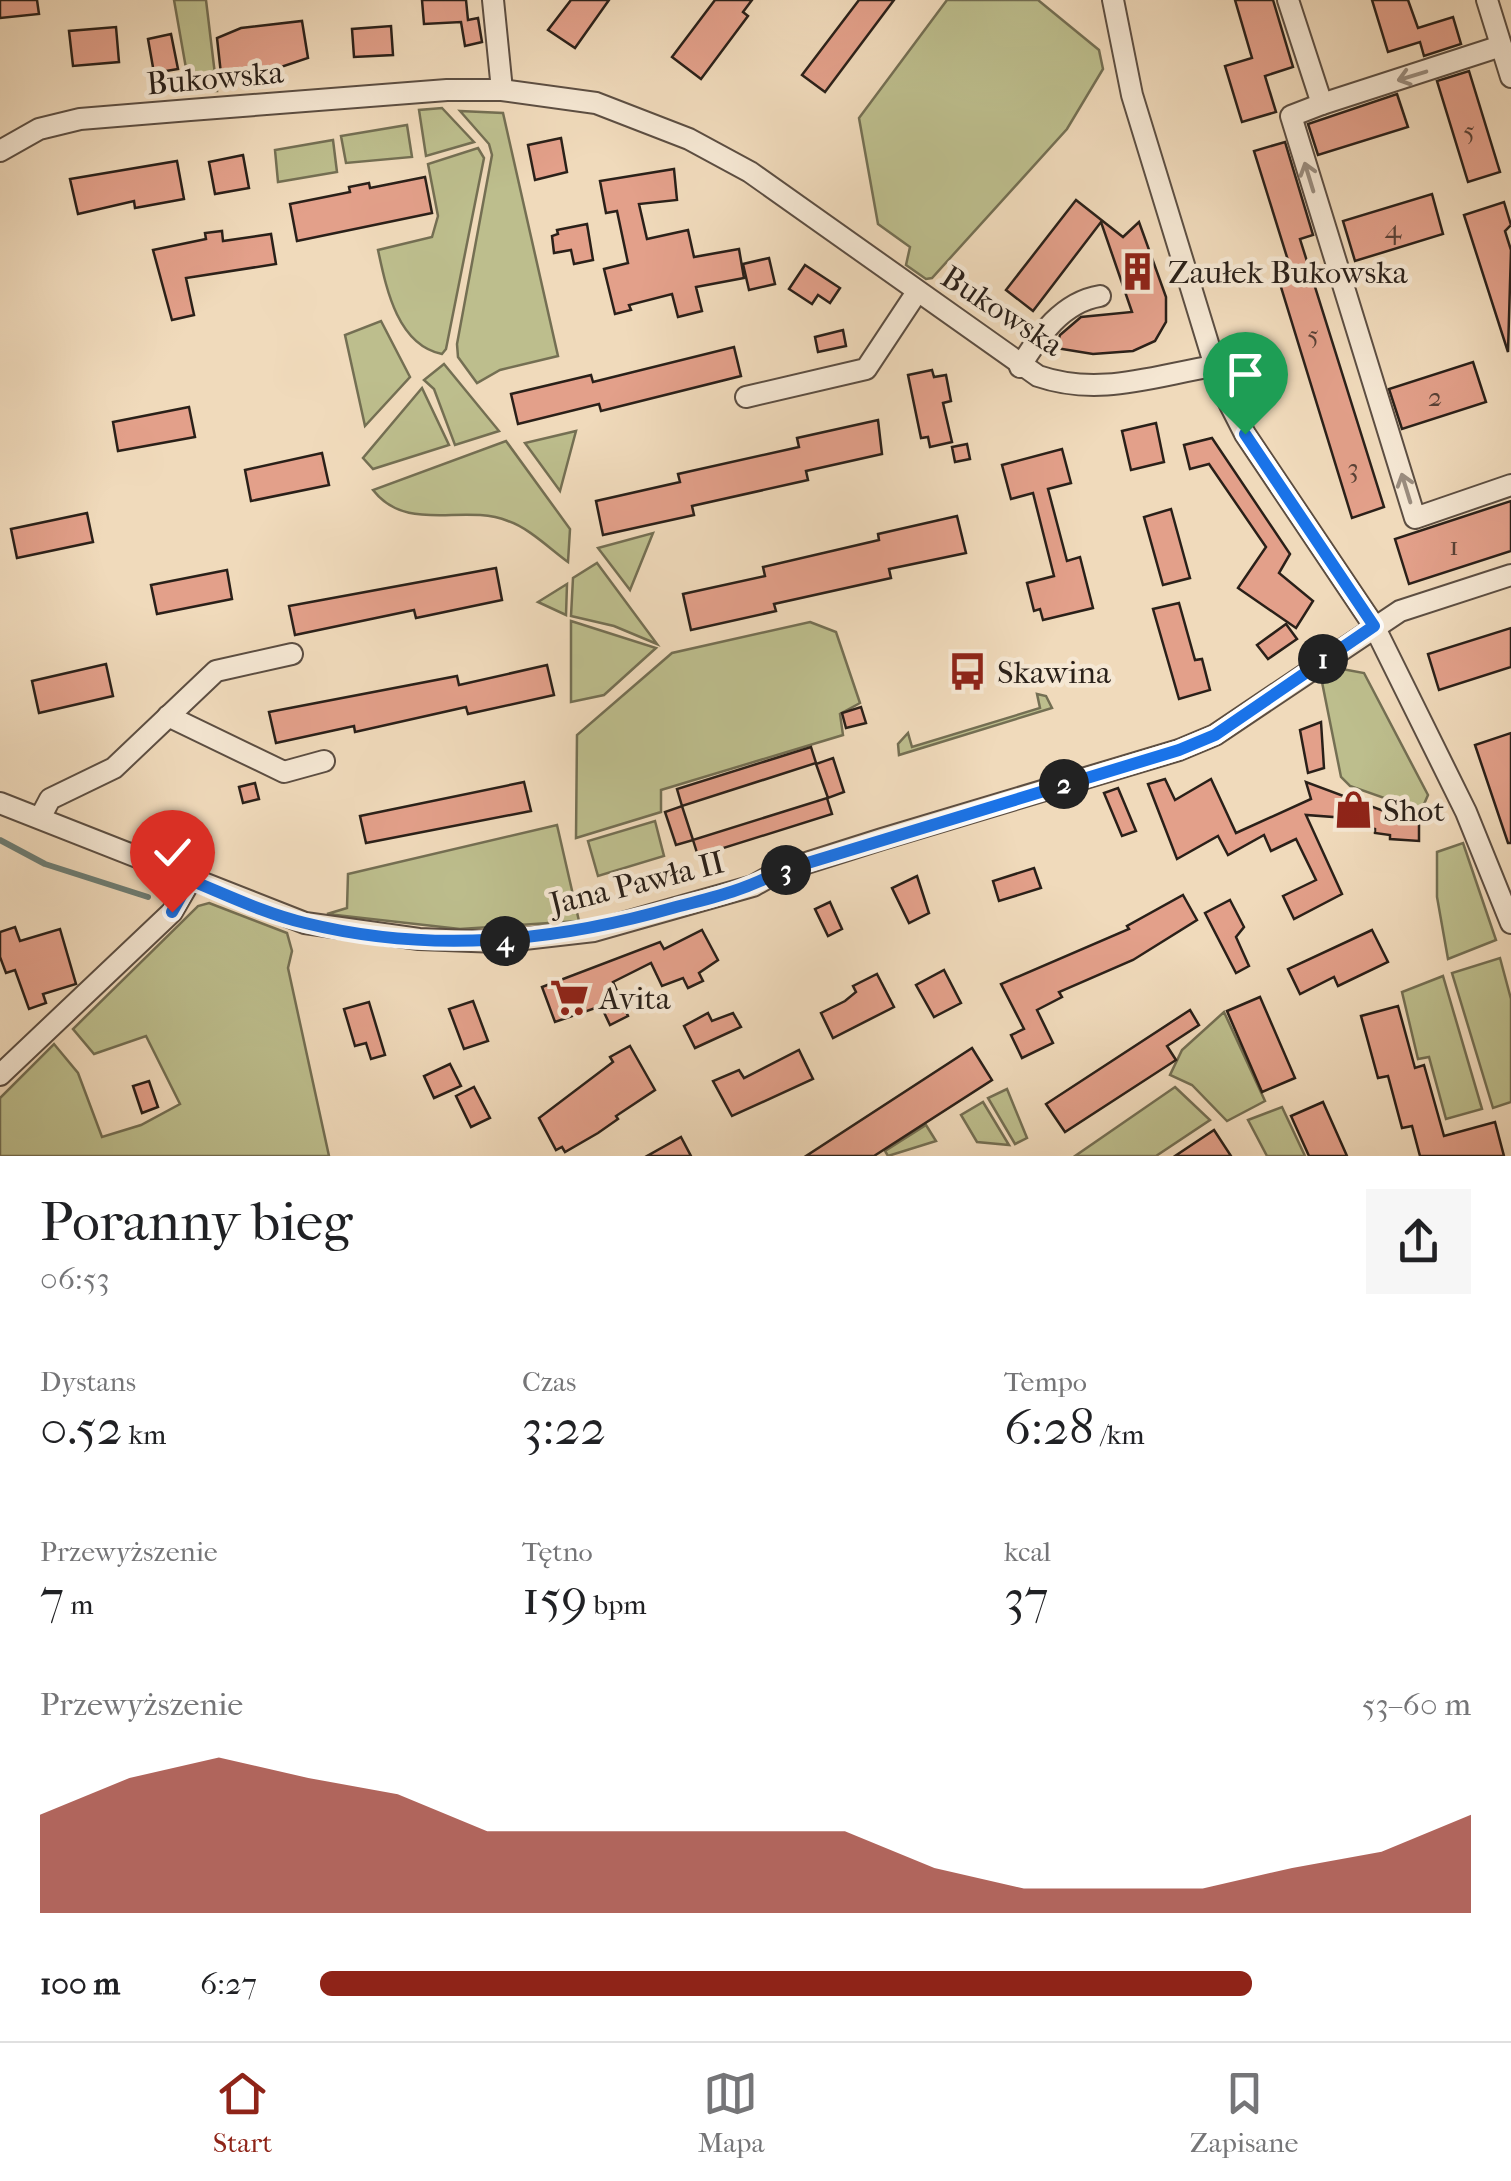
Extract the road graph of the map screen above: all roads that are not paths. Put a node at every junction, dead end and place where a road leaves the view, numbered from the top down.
1 (493, 0) edge
2 (1113, 0) edge
3 (1288, 0) edge
4 (1486, 0) edge
5 (1501, 46) junction
6 (1511, 77) edge
7 (502, 90) junction
8 (1322, 104) junction
9 (0, 151) edge
10 (918, 292) junction
11 (1100, 296) dead end
12 (1214, 366) junction
13 (1020, 367) junction
14 (746, 396) dead end
15 (1511, 485) edge
16 (1511, 575) edge
17 (1374, 626) junction
18 (292, 654) dead end
19 (168, 716) junction
20 (324, 761) dead end
21 (0, 803) edge
22 (40, 818) junction
23 (190, 880) junction
24 (1511, 922) edge
25 (0, 1075) edge

1 - 7 street
2 - 12 street
3 - 8 street
4 - 5 street
5 - 6 street
5 -> 8 street
7 - 9 street, Bukowska
7 - 10 street, Bukowska
15 -> 8 street
10 - 13 street, Bukowska
10 - 14 street
11 - 13 street
12 - 13 street, Bukowska
12 - 17 street
16 - 17 street, Jana Pawła II
17 - 23 street, Jana Pawła II
17 - 24 street
18 - 19 street
19 - 20 street
19 - 22 street
21 - 22 street, Jana Pawła II
22 - 23 street, Jana Pawła II
23 - 25 street

